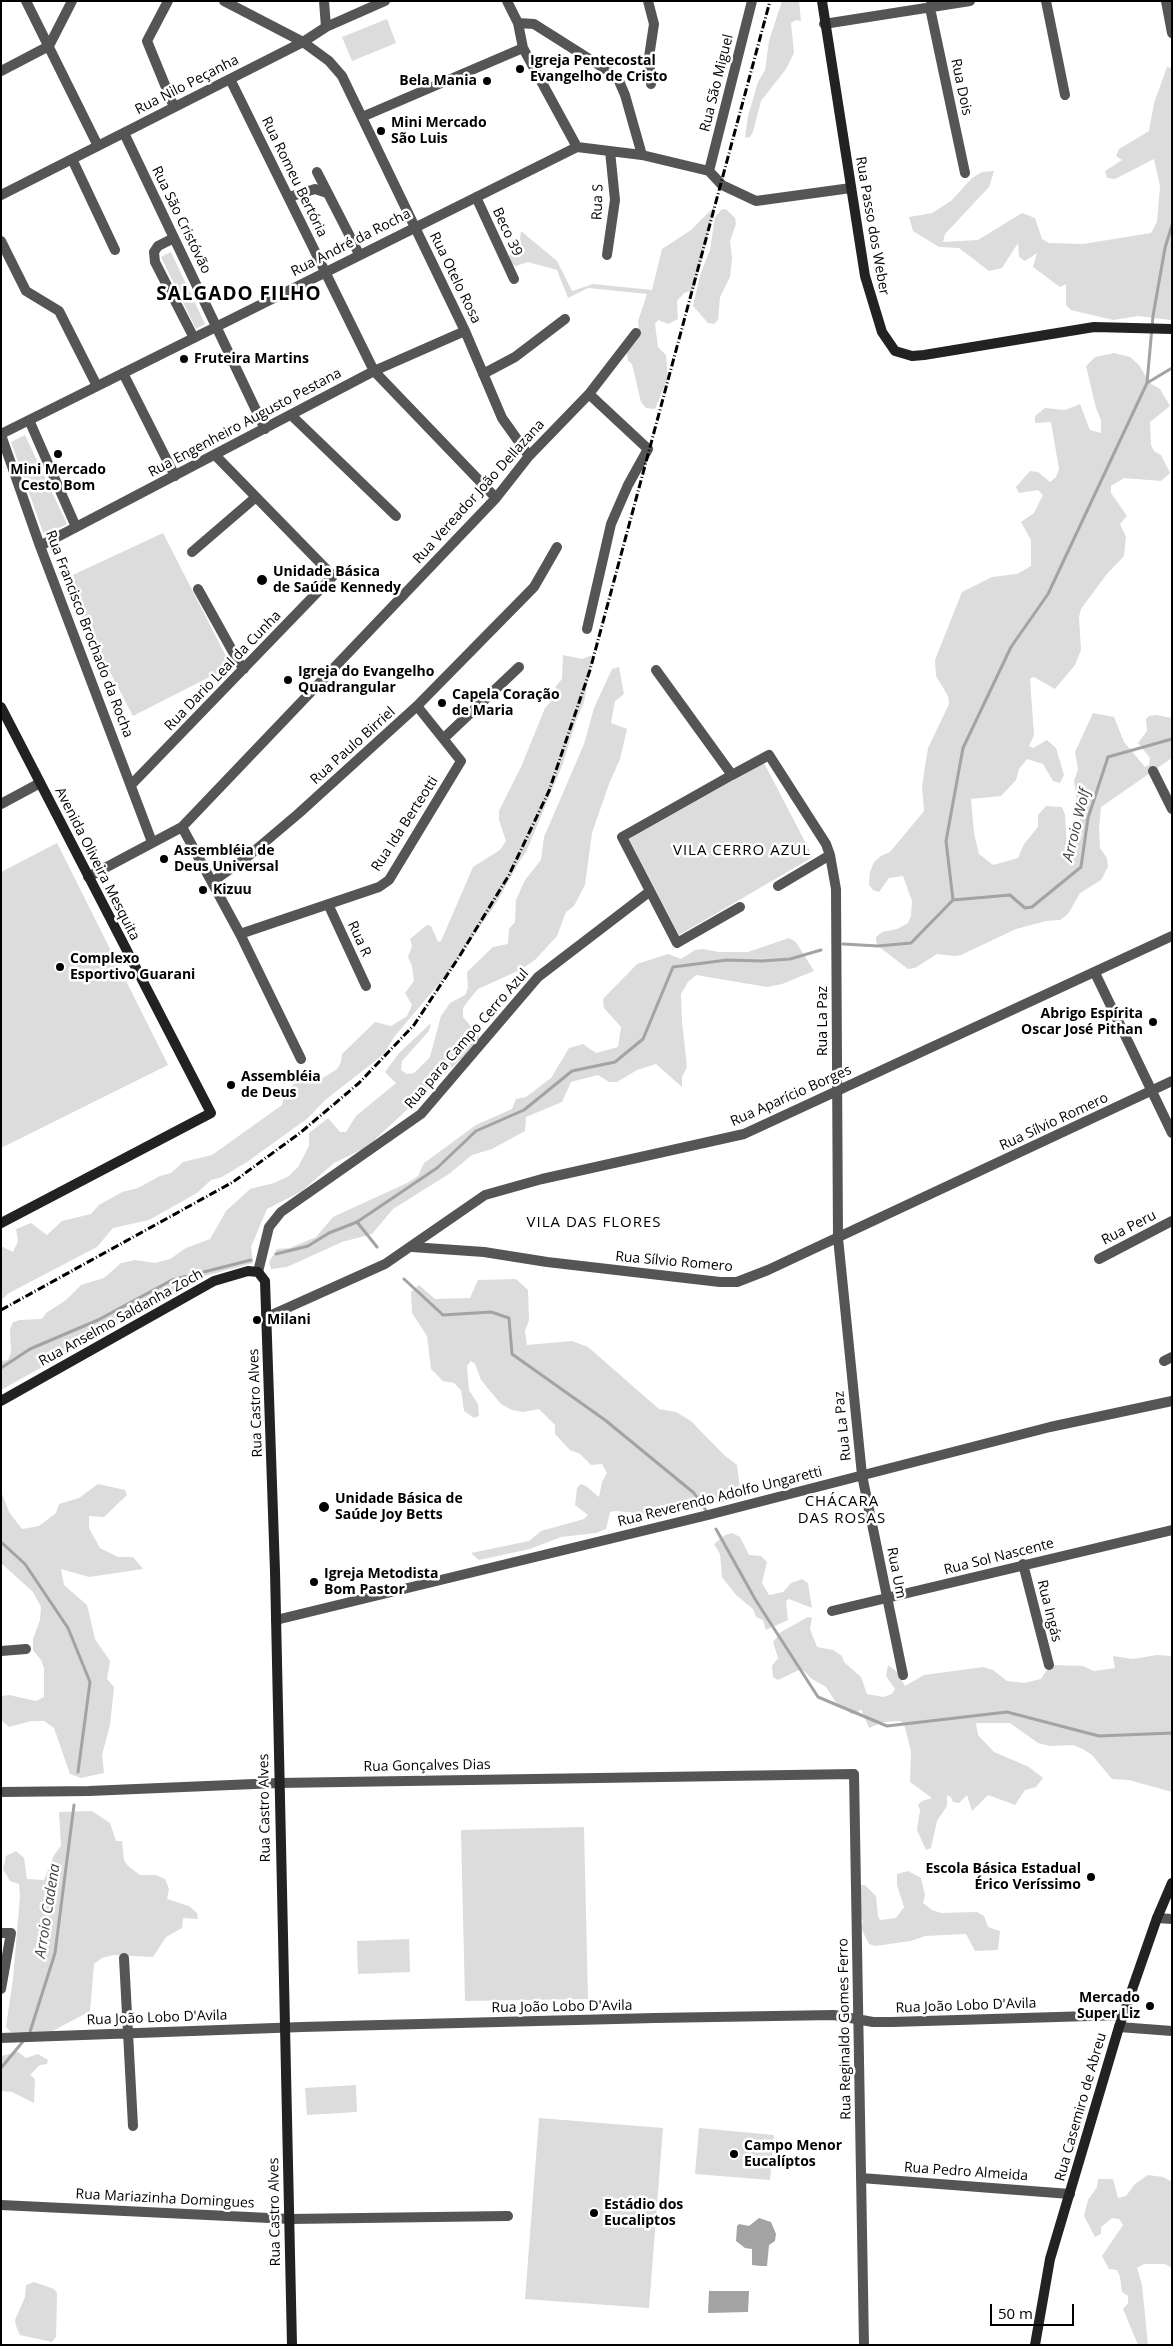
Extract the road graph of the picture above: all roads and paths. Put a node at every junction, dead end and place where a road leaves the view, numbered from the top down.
1 (26, 1) edge
2 (72, 1) edge
3 (168, 1) edge
4 (224, 1) edge
5 (324, 1) edge
6 (385, 1) edge
7 (507, 1) edge
8 (648, 1) edge
9 (752, 1) edge
10 (822, 1) edge
11 (970, 1) edge
12 (1046, 1) edge
13 (1166, 1) edge
14 (931, 4) edge
15 (518, 23) junction
16 (824, 24) junction
17 (326, 27) junction
18 (1172, 33) edge
19 (304, 42) junction
20 (49, 46) junction
21 (523, 48) junction
22 (1, 71) edge
23 (230, 79) junction
24 (651, 84) dead end
25 (1065, 95) dead end
26 (174, 107) junction
27 (362, 117) junction
28 (124, 133) junction
29 (98, 146) junction
30 (577, 147) junction
31 (610, 151) junction
32 (642, 155) junction
33 (72, 159) junction
34 (709, 171) junction
35 (317, 172) dead end
36 (965, 173) dead end
37 (851, 188) junction
38 (327, 193) junction
39 (1, 195) edge
40 (476, 196) junction
41 (289, 197) junction
42 (414, 226) junction
43 (174, 238) junction
44 (1, 241) edge
45 (115, 250) dead end
46 (359, 254) junction
47 (607, 255) dead end
48 (325, 271) junction
49 (514, 279) dead end
50 (565, 319) dead end
51 (216, 326) junction
52 (1172, 329) edge
53 (465, 331) junction
54 (636, 333) dead end
55 (194, 338) junction
56 (374, 371) junction
57 (123, 373) junction
58 (483, 374) junction
59 (97, 386) junction
60 (589, 394) junction
61 (291, 415) junction
62 (29, 420) junction
63 (265, 428) junction
64 (1, 434) edge
65 (215, 454) junction
66 (529, 456) junction
67 (175, 476) junction
68 (256, 497) junction
69 (496, 498) junction
70 (396, 516) dead end
71 (76, 527) junction
72 (40, 546) junction
73 (557, 547) dead end
74 (192, 552) dead end
75 (198, 589) dead end
76 (587, 629) dead end
77 (519, 667) dead end
78 (244, 669) junction
79 (656, 670) dead end
80 (417, 706) junction
81 (1, 707) edge
82 (444, 738) junction
83 (1153, 771) dead end
84 (732, 775) junction
85 (40, 783) junction
86 (131, 785) junction
87 (1, 804) edge
88 (1172, 809) edge
89 (182, 827) junction
90 (152, 842) junction
91 (830, 855) junction
92 (88, 877) junction
93 (212, 882) junction
94 (778, 886) dead end
95 (649, 892) junction
96 (328, 904) junction
97 (740, 907) dead end
98 (240, 934) junction
99 (1172, 936) edge
100 (1095, 973) junction
101 (366, 986) dead end
102 (301, 1059) dead end
103 (1172, 1081) edge
104 (837, 1090) junction
105 (1152, 1091) junction
106 (1172, 1133) edge
107 (1172, 1221) edge
108 (1, 1223) edge
109 (838, 1238) junction
110 (412, 1247) junction
111 (1099, 1259) dead end
112 (258, 1272) junction
113 (267, 1317) junction
114 (1, 1400) edge
115 (1172, 1400) edge
116 (862, 1475) junction
117 (1172, 1530) edge
118 (1023, 1564) junction
119 (887, 1599) junction
120 (832, 1611) dead end
121 (276, 1620) junction
122 (26, 1649) dead end
123 (1, 1651) edge
124 (1049, 1665) dead end
125 (903, 1676) dead end
126 (854, 1774) joint
127 (278, 1783) junction
128 (1, 1792) edge
129 (1172, 1882) edge
130 (1157, 1918) junction
131 (1172, 1919) edge
132 (1, 1933) edge
133 (124, 1958) dead end
134 (1, 1989) edge
135 (1123, 2015) junction
136 (858, 2019) junction
137 (285, 2027) junction
138 (1119, 2027) junction
139 (1172, 2031) edge
140 (128, 2033) junction
141 (1, 2038) edge
142 (133, 2126) dead end
143 (861, 2178) junction
144 (1070, 2194) junction
145 (1, 2205) edge
146 (508, 2216) dead end
147 (290, 2219) junction
148 (292, 2345) edge
149 (864, 2345) edge
150 (1035, 2345) edge

1 - 20 street
2 - 20 street
3 - 26 street
4 - 19 street, Rua Otelo Rosa
5 - 17 street
6 - 17 street, Rua Nilo Peçanha
7 - 15 street
8 - 24 street
9 - 34 street, Rua São Miguel
10 - 16 street, Rua Passo dos Weber
11 - 14 street
12 - 25 street
13 - 18 street
14 - 16 street
14 - 36 street, Rua Dois
15 - 21 street
15 - 32 street
16 - 37 street, Rua Passo dos Weber
17 - 19 street, Rua Nilo Peçanha
19 - 23 street, Rua Nilo Peçanha
19 - 27 street, Rua Otelo Rosa
20 - 22 street
20 - 29 street
21 - 27 street
21 - 30 street
23 - 26 street, Rua Nilo Peçanha
23 - 41 street, Rua Romeu Bertória
26 - 28 street, Rua Nilo Peçanha
27 - 42 street, Rua Otelo Rosa
28 - 29 street, Rua Nilo Peçanha
28 - 43 street, Rua São Cristóvão
29 - 33 street, Rua Nilo Peçanha
30 - 31 street
30 - 40 street, Rua André da Rocha
31 - 32 street
31 - 47 street, Rua S
32 - 34 street
33 - 39 street, Rua Nilo Peçanha
33 - 45 street
34 - 37 street
35 - 38 street
37 - 52 street, Rua Passo dos Weber
38 - 41 street
38 - 46 street
40 - 42 street, Rua André da Rocha
40 - 49 street, Beco 39
41 - 48 street, Rua Romeu Bertória
42 - 46 street, Rua André da Rocha
42 - 53 street, Rua Otelo Rosa
43 - 51 street, Rua São Cristóvão
43 - 55 street
44 - 59 street
46 - 48 street, Rua André da Rocha
48 - 51 street, Rua André da Rocha
48 - 56 street, Rua Romeu Bertória
50 - 58 street
51 - 55 street, Rua André da Rocha
51 - 63 street, Rua São Cristóvão
53 - 56 street, Rua Engenheiro Augusto Pestana
53 - 58 street, Rua Otelo Rosa
54 - 60 street, Rua Vereador João Dellazana
55 - 57 street, Rua André da Rocha
56 - 61 street, Rua Engenheiro Augusto Pestana
56 - 69 street, Rua Romeu Bertória
57 - 59 street, Rua André da Rocha
57 - 67 street
58 - 66 street, Rua Otelo Rosa
59 - 62 street, Rua André da Rocha
60 - 66 street, Rua Vereador João Dellazana
60 - 76 street
61 - 63 street, Rua Engenheiro Augusto Pestana
61 - 70 street
62 - 64 street, Rua André da Rocha
62 - 71 street, Rua Francisco Brochado da Rocha
63 - 65 street, Rua Engenheiro Augusto Pestana
64 - 72 street, Rua Francisco Brochado da Rocha
65 - 67 street, Rua Engenheiro Augusto Pestana
65 - 68 street
66 - 69 street, Rua Vereador João Dellazana
67 - 71 street, Rua Engenheiro Augusto Pestana
68 - 74 street
68 - 78 street, Rua Dario Leal da Cunha
69 - 89 street, Rua Vereador João Dellazana
71 - 72 street, Rua Engenheiro Augusto Pestana
72 - 86 street, Rua Francisco Brochado da Rocha
73 - 80 street, Rua Paulo Birriel
75 - 78 street
77 - 82 street
78 - 86 street, Rua Dario Leal da Cunha
79 - 84 street
80 - 82 street, Rua Ida Berteotti
80 - 93 street, Rua Paulo Birriel
81 - 85 street, Avenida Oliveira Mesquita
82 - 96 street, Rua Ida Berteotti
83 - 88 street
84 - 91 street, Rua La Paz
84 - 95 street
85 - 87 street
85 - 92 street, Avenida Oliveira Mesquita
86 - 90 street, Rua Francisco Brochado da Rocha
89 - 90 street, Rua Vereador João Dellazana
89 - 93 street
90 - 92 street, Rua Vereador João Dellazana
91 - 94 street
91 - 104 street, Rua La Paz
92 - 108 street, Avenida Oliveira Mesquita
93 - 98 street
95 - 97 street
95 - 112 street, Rua para Campo Cerro Azul
96 - 98 street, Rua Ida Berteotti
96 - 101 street, Rua R
98 - 102 street
99 - 100 street, Rua Aparício Borges
100 - 104 street, Rua Aparício Borges
100 - 105 street
103 - 105 street, Rua Sílvio Romero
104 - 109 street, Rua La Paz
104 - 110 street, Rua Aparício Borges
105 - 106 street
105 - 109 street, Rua Sílvio Romero
107 - 111 street, Rua Peru
109 - 110 street, Rua Sílvio Romero
109 - 116 street, Rua La Paz
110 - 113 street
112 - 113 street, Rua Castro Alves
112 - 114 street, Rua Anselmo Saldanha Zoch
113 - 121 street, Rua Castro Alves
115 - 116 street, Rua Reverendo Adolfo Ungaretti
116 - 119 street, Rua Um
116 - 121 street, Rua Reverendo Adolfo Ungaretti
117 - 118 street, Rua Sol Nascente
118 - 119 street, Rua Sol Nascente
118 - 124 street, Rua Ingás
119 - 120 street, Rua Sol Nascente
119 - 125 street, Rua Um
121 - 127 street, Rua Castro Alves
122 - 123 street
126 - 127 street, Rua Gonçalves Dias
126 - 136 street, Rua Reginaldo Gomes Ferro
127 - 128 street, Rua Gonçalves Dias
127 - 137 street, Rua Castro Alves
129 - 130 street, Rua Casemiro de Abreu
130 - 131 street
130 - 135 street, Rua Casemiro de Abreu
132 - 134 street
133 - 140 street
135 - 136 street, Rua João Lobo D'Avila
135 - 138 street, Rua Casemiro de Abreu
136 - 137 street, Rua João Lobo D'Avila
136 - 143 street, Rua Reginaldo Gomes Ferro
137 - 140 street, Rua João Lobo D'Avila
137 - 147 street, Rua Castro Alves
138 - 139 street
138 - 144 street, Rua Casemiro de Abreu
140 - 141 street, Rua João Lobo D'Avila
140 - 142 street
143 - 144 street, Rua Pedro Almeida
143 - 149 street, Rua Reginaldo Gomes Ferro
144 - 150 street, Rua Casemiro de Abreu
145 - 147 street, Rua Mariazinha Domingues
146 - 147 street, Rua Mariazinha Domingues
147 - 148 street, Rua Castro Alves

